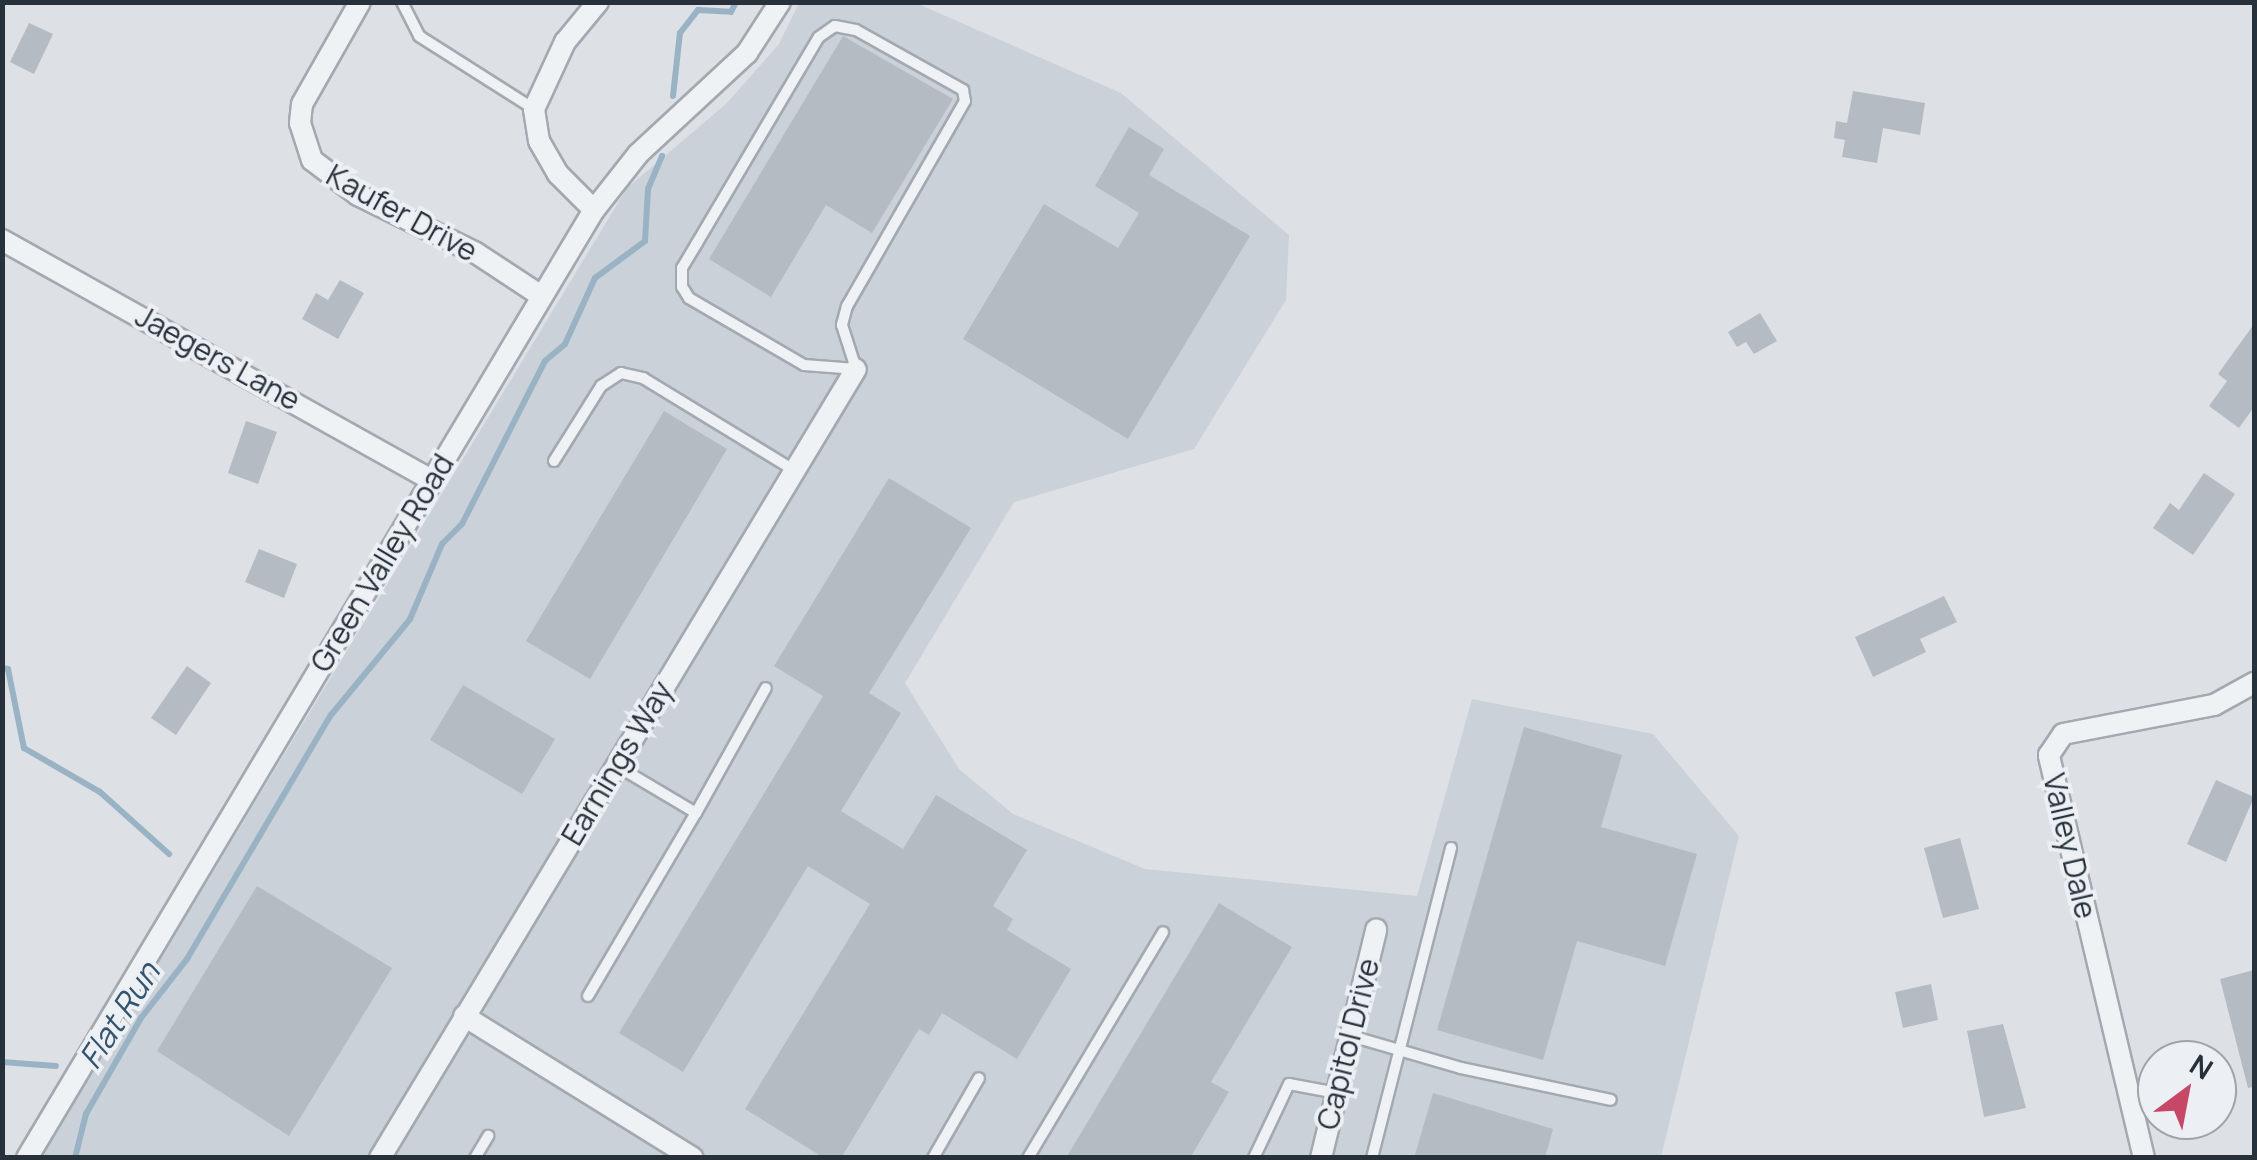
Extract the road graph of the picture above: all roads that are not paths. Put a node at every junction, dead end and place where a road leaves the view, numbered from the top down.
1 (360, 2) edge
2 (402, 2) edge
3 (598, 2) edge
4 (780, 2) edge
5 (534, 109) junction
6 (594, 210) junction
7 (2, 240) edge
8 (540, 295) junction
9 (856, 369) junction
10 (554, 460) dead end
11 (794, 470) junction
12 (431, 480) junction
13 (2254, 683) edge
14 (766, 688) dead end
15 (616, 766) junction
16 (696, 813) junction
17 (1451, 848) dead end
18 (1376, 930) dead end
19 (1162, 932) dead end
20 (588, 996) dead end
21 (464, 1016) junction
22 (1350, 1035) junction
23 (1400, 1049) junction
24 (978, 1078) dead end
25 (1336, 1093) junction
26 (1611, 1100) dead end
27 (488, 1136) dead end
28 (1321, 1157) edge
29 (27, 1158) edge
30 (380, 1158) edge
31 (475, 1158) edge
32 (693, 1158) edge
33 (933, 1158) edge
34 (1028, 1158) edge
35 (1254, 1158) edge
36 (1331, 1158) edge
37 (1372, 1158) edge
38 (2144, 1158) edge

1 - 8 street, Kaufer Drive
2 - 5 lane
3 - 5 street
4 - 6 street, Green Valley Road
5 - 6 street
6 - 8 street, Green Valley Road
7 - 12 street, Jaegers Lane
8 - 12 street, Green Valley Road
9 - 9 lane
9 - 11 street, Earnings Way
10 - 11 lane
11 - 15 street, Earnings Way
12 - 29 street, Green Valley Road
13 - 38 street, Valley Dale
14 - 16 lane
15 - 16 lane
15 - 21 street, Earnings Way
16 - 20 lane
17 - 23 lane
18 - 22 street, Capitol Drive
19 - 34 lane
21 - 30 street, Earnings Way
21 - 32 street
22 - 23 lane
22 - 25 street, Capitol Drive
23 - 26 lane
23 - 37 lane
24 - 33 lane
25 - 28 street, Capitol Drive
25 - 35 lane
27 - 31 lane
28 - 36 lane

